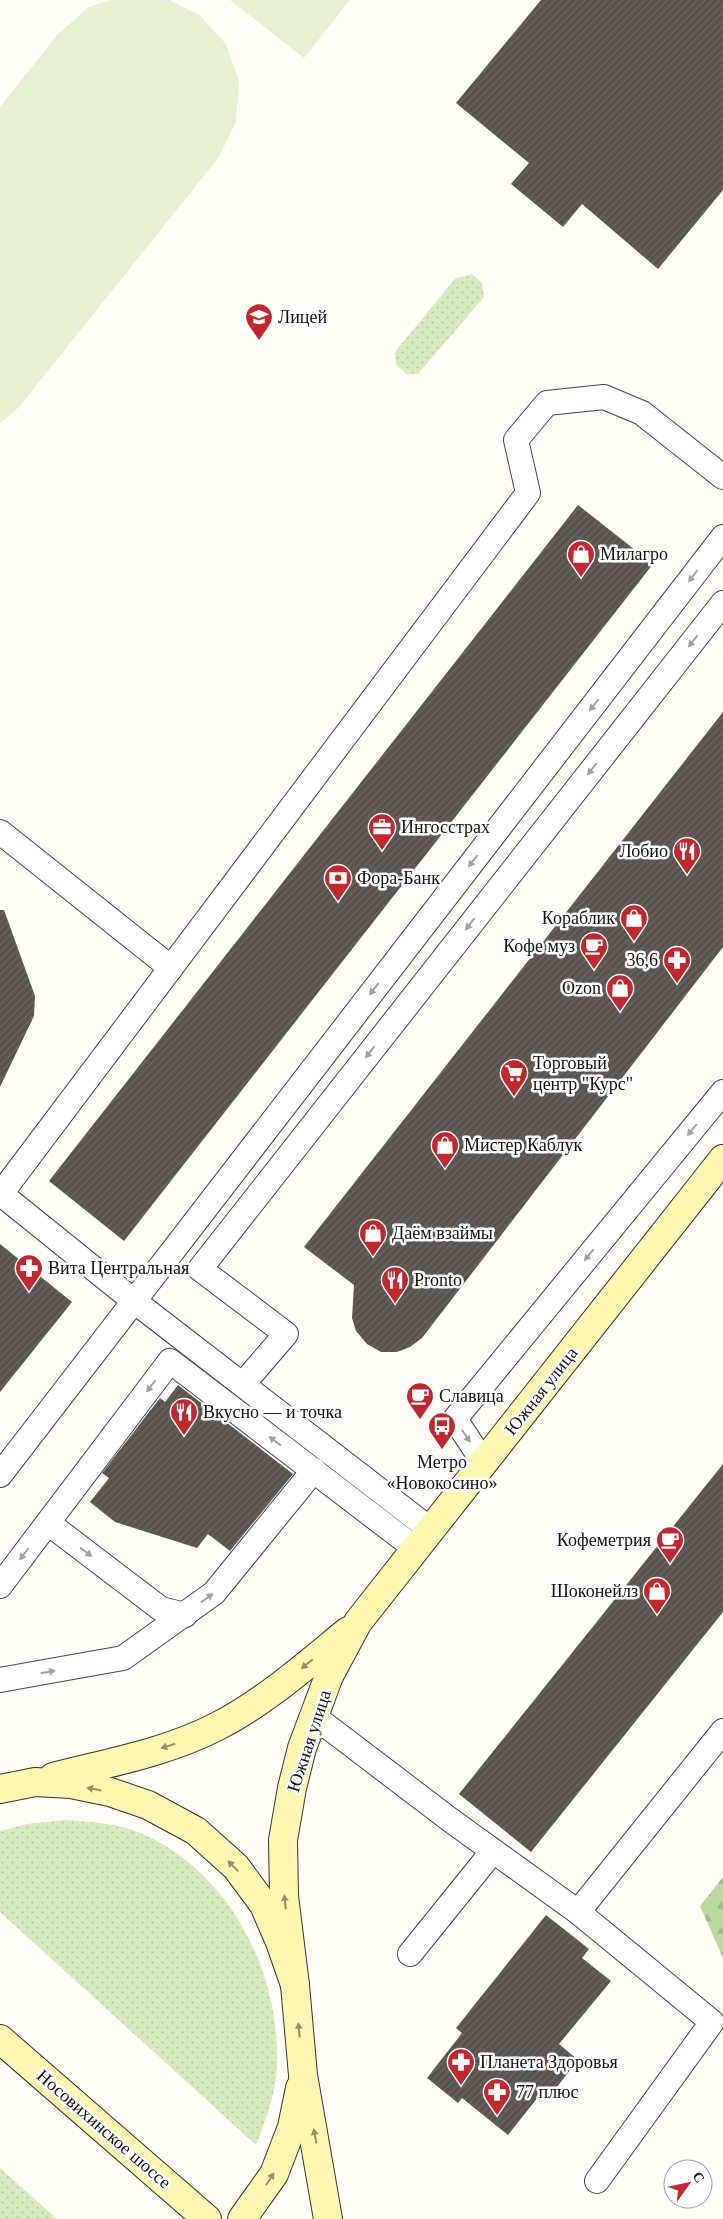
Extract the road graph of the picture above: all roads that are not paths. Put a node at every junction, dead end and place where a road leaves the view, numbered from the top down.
1 (723, 477) edge
2 (723, 537) edge
3 (723, 603) edge
4 (0, 832) edge
5 (171, 968) junction
6 (723, 1092) edge
7 (723, 1159) edge
8 (0, 1195) edge
9 (134, 1301) junction
10 (243, 1384) junction
11 (484, 1463) junction
12 (314, 1470) junction
13 (0, 1475) edge
14 (48, 1523) junction
15 (424, 1540) junction
16 (0, 1586) edge
17 (184, 1615) junction
18 (358, 1622) junction
19 (0, 1680) edge
20 (314, 1717) junction
21 (723, 1731) edge
22 (36, 1782) junction
23 (2, 1788) edge
24 (493, 1851) junction
25 (578, 1912) junction
26 (410, 1954) dead end
27 (295, 1985) junction
28 (0, 2039) edge
29 (303, 2075) junction
30 (597, 2181) dead end
31 (208, 2219) edge
32 (242, 2219) edge
33 (328, 2219) edge

1 - 5 lane
2 -> 9 lane
3 -> 10 lane
4 - 5 lane
5 - 8 lane
6 -> 11 lane
7 - 11 street, Южная улица
8 - 9 lane
9 - 10 lane
9 - 13 lane
10 - 15 lane
11 - 15 street, Южная улица
12 -> 14 lane
12 - 15 lane
17 -> 12 lane
14 -> 16 lane
14 -> 17 lane
15 - 18 street, Южная улица
19 -> 17 lane
18 - 20 street, Южная улица
18 -> 22 street, Южная улица
20 - 24 lane
27 -> 20 street, Южная улица
21 - 25 lane
22 - 23 street
27 -> 22 street
24 - 25 lane
24 - 26 lane
25 - 30 lane
29 -> 27 street
28 - 31 street, Носовихинское шоссе
32 -> 29 street
33 -> 29 street

